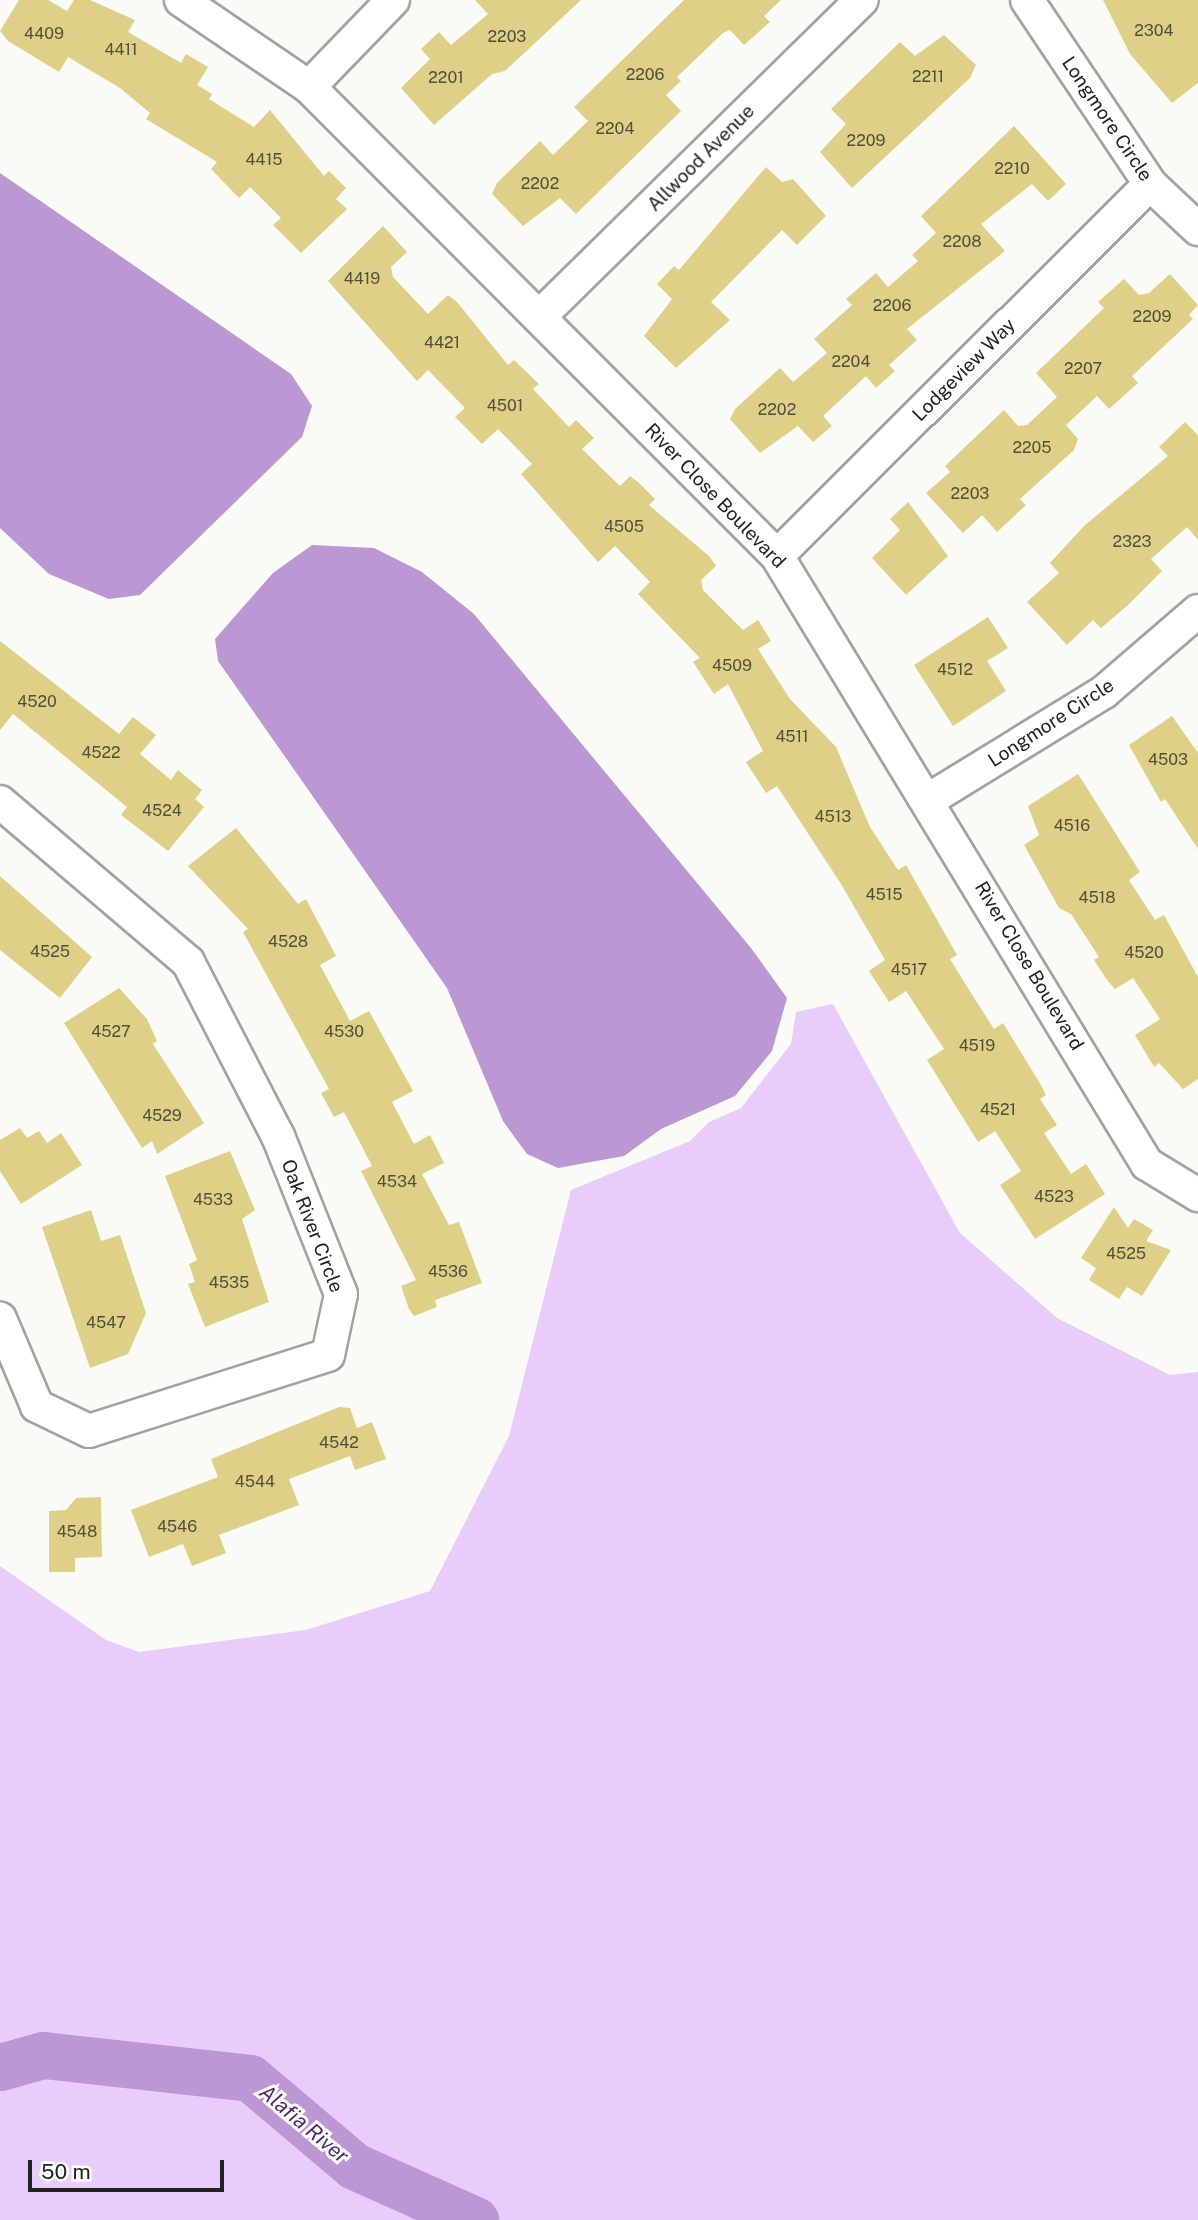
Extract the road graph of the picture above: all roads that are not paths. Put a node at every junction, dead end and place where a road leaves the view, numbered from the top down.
1 (181, 0) edge
2 (393, 0) edge
3 (862, 0) edge
4 (1027, 0) edge
5 (309, 87) junction
6 (1150, 184) junction
7 (1198, 229) edge
8 (540, 316) junction
9 (778, 556) junction
10 (1198, 611) edge
11 (930, 799) junction
12 (0, 802) edge
13 (1198, 1195) edge
14 (0, 1319) edge

1 - 5 street, River Close Boulevard
2 - 5 street
3 - 8 street, Allwood Avenue
4 - 6 street, Longmore Circle
5 - 8 street, River Close Boulevard
6 - 7 street, Longmore Circle
6 - 9 street, Lodgeview Way
8 - 9 street, River Close Boulevard
9 - 11 street, River Close Boulevard
10 - 11 street, Longmore Circle
11 - 13 street, River Close Boulevard
12 - 14 street, Oak River Circle

